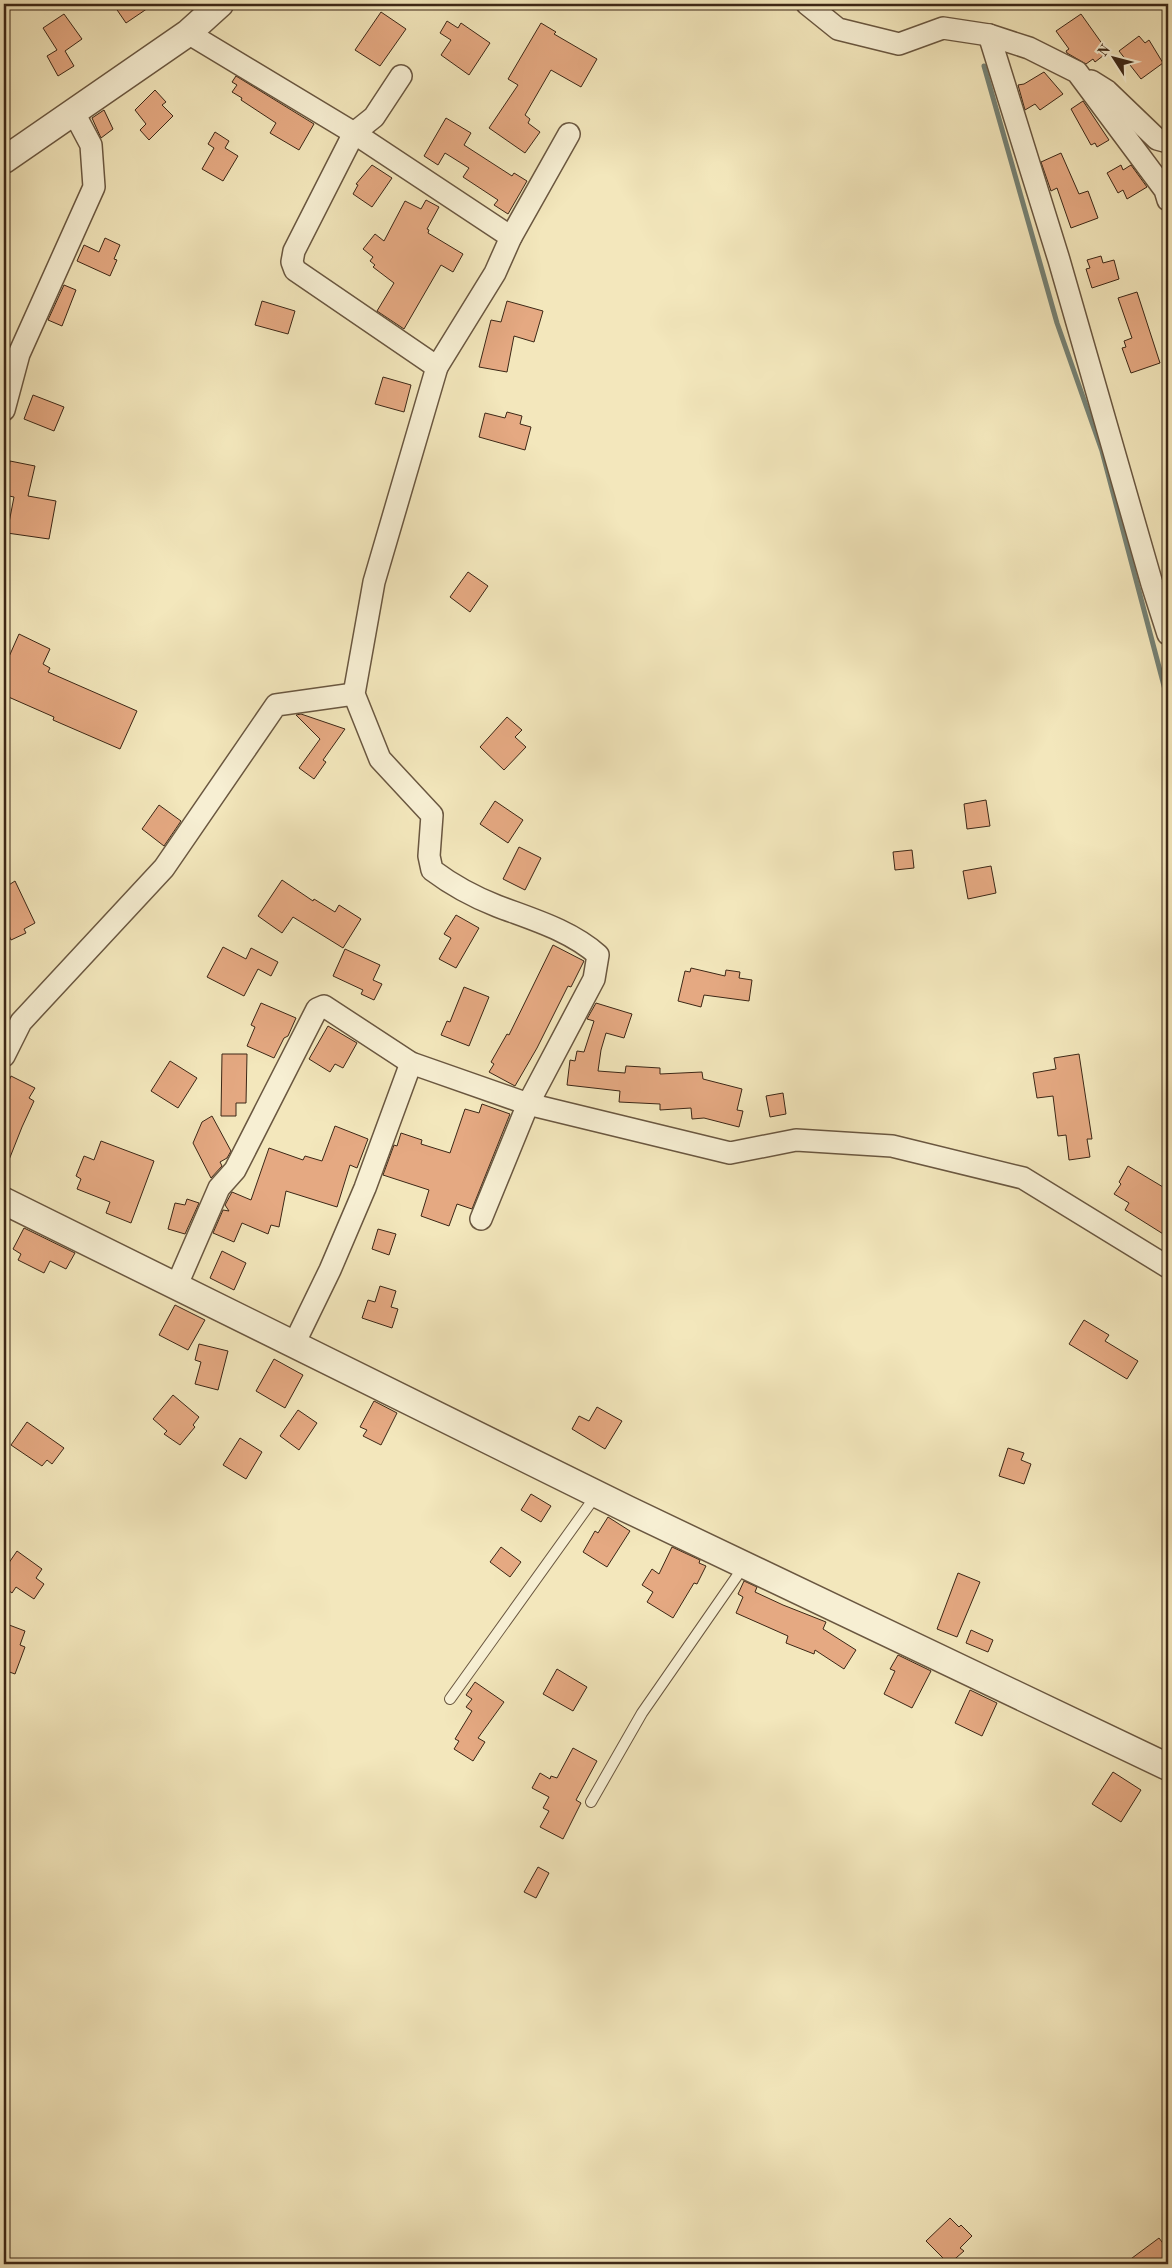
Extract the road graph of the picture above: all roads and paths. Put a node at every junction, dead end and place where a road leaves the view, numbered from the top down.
1 (220, 4) edge
2 (807, 4) edge
3 (188, 33) junction
4 (989, 35) junction
5 (1077, 72) junction
6 (401, 76) dead end
7 (73, 111) junction
8 (354, 133) junction
9 (569, 134) dead end
10 (1168, 142) edge
11 (4, 160) edge
12 (1168, 200) edge
13 (511, 237) junction
14 (438, 368) junction
15 (4, 410) edge
16 (1168, 634) edge
17 (354, 694) junction
18 (4, 1056) edge
19 (411, 1062) junction
20 (528, 1104) junction
21 (4, 1201) edge
22 (481, 1219) dead end
23 (1168, 1266) edge
24 (176, 1287) junction
25 (294, 1344) junction
26 (597, 1494) junction
27 (744, 1565) junction
28 (450, 1699) dead end
29 (1168, 1767) edge
30 (591, 1802) dead end

1 - 3 street
2 - 4 street
3 - 7 street
3 - 8 street
4 - 5 street
4 - 16 street
5 - 10 street
5 - 12 street
6 - 8 street
7 - 11 street
7 - 15 street
8 - 13 street
8 - 14 street
9 - 13 street
13 - 14 street
14 - 17 street
17 - 18 street
17 - 20 street
19 - 20 street
19 - 24 street
19 - 25 street
20 - 22 street
20 - 23 street
21 - 24 street
24 - 25 street
25 - 26 street
26 - 27 street
26 - 28 lane
27 - 29 street
27 - 30 lane

